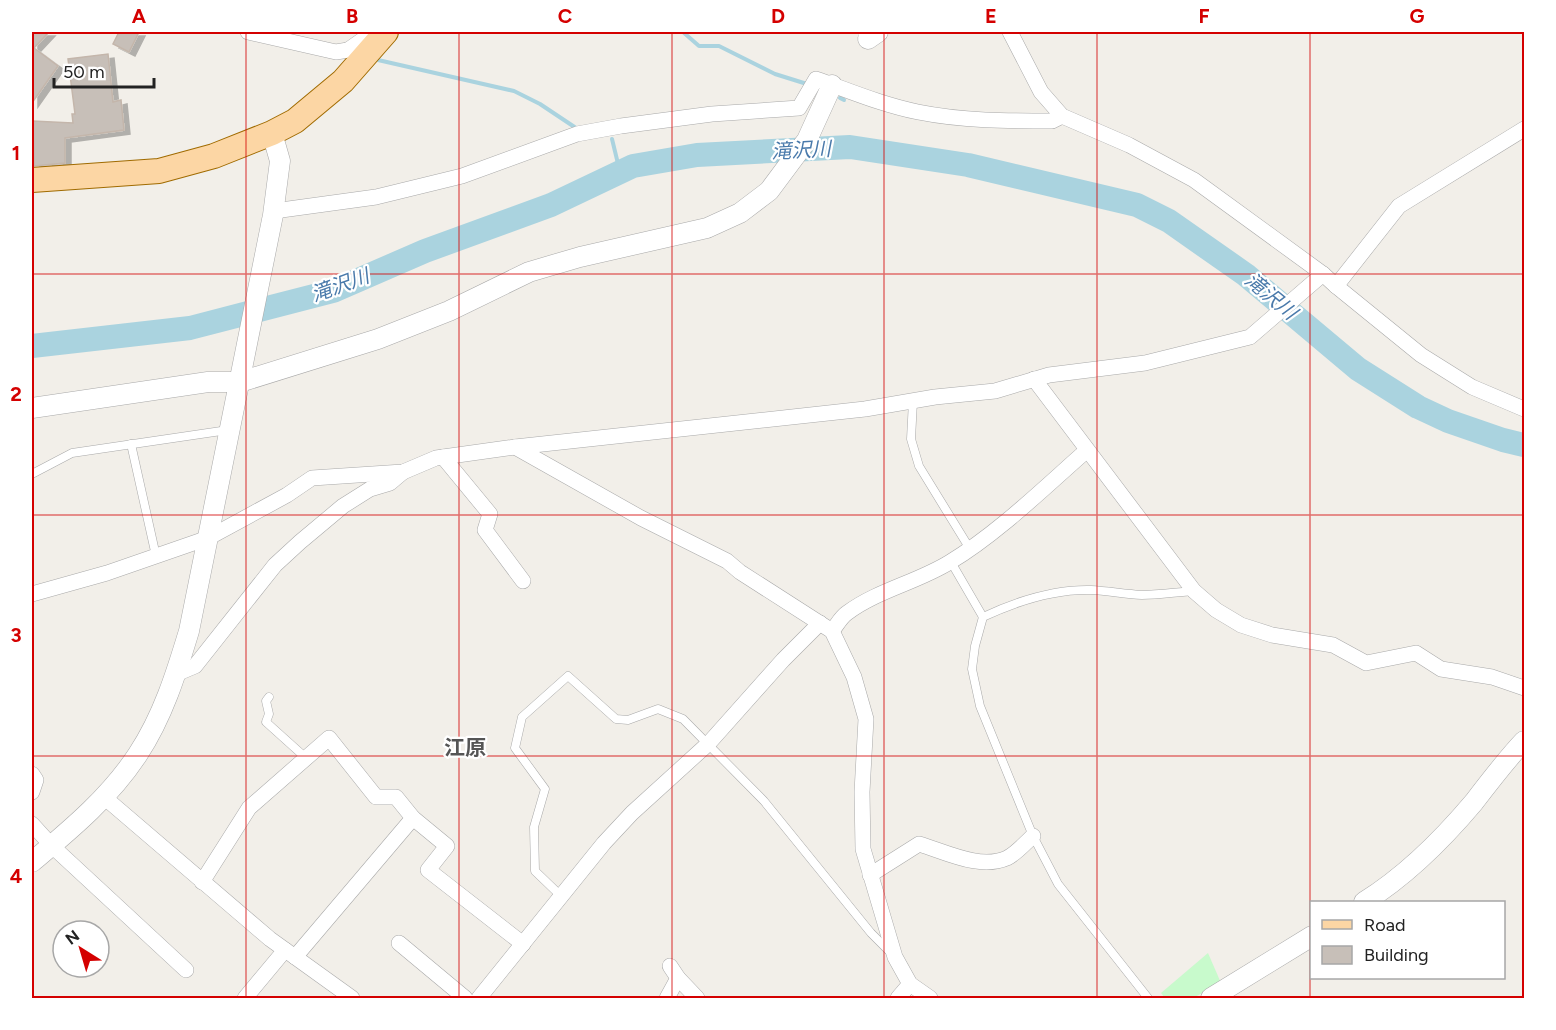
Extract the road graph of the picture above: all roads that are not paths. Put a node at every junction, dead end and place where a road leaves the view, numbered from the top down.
1 (248, 32) edge
2 (1010, 32) edge
3 (375, 37) edge
4 (832, 85) junction
5 (1062, 116) junction
6 (1524, 129) edge
7 (272, 133) junction
8 (32, 180) edge
9 (274, 213) junction
10 (1321, 276) junction
11 (1336, 286) junction
12 (242, 373) junction
13 (1034, 379) junction
14 (913, 401) junction
15 (32, 408) edge
16 (1524, 409) edge
17 (230, 429) junction
18 (131, 444) junction
19 (515, 447) junction
20 (1086, 451) junction
21 (442, 457) junction
22 (403, 472) junction
23 (32, 474) edge
24 (208, 538) junction
25 (970, 549) junction
26 (156, 556) junction
27 (951, 562) junction
28 (523, 581) dead end
29 (1194, 591) junction
30 (32, 594) edge
31 (983, 617) junction
32 (826, 627) junction
33 (176, 674) junction
34 (1524, 688) edge
35 (269, 697) dead end
36 (1524, 741) edge
37 (709, 743) junction
38 (306, 758) junction
39 (32, 774) edge
40 (32, 792) edge
41 (104, 797) junction
42 (413, 818) junction
43 (32, 824) edge
44 (1033, 836) junction
45 (51, 845) junction
46 (32, 862) edge
47 (870, 875) junction
48 (202, 882) junction
49 (561, 896) junction
50 (1367, 901) edge
51 (1310, 937) edge
52 (399, 943) dead end
53 (523, 944) junction
54 (290, 954) junction
55 (896, 957) junction
56 (186, 970) dead end
57 (910, 984) junction
58 (245, 999) edge
59 (352, 999) edge
60 (465, 999) edge
61 (479, 999) edge
62 (666, 999) edge
63 (697, 999) edge
64 (898, 999) edge
65 (930, 999) edge
66 (1148, 999) edge
67 (1211, 999) edge

1 - 3 street
2 - 5 street
3 - 7 main road
4 - 5 street
4 - 9 street
4 - 12 street
5 - 10 street
6 - 11 street
7 - 8 main road
7 - 9 street
9 - 12 street
10 - 11 street
10 - 13 street
11 - 16 street
12 - 15 street
12 - 17 street
13 - 14 street
13 - 20 street
14 - 19 street
14 - 25 lane
17 - 18 lane
17 - 24 street
18 - 23 lane
18 - 26 lane
19 - 21 street
19 - 32 street
20 - 25 street
20 - 29 street
21 - 22 street
21 - 28 street
22 - 24 street
22 - 33 street
24 - 26 street
24 - 33 street
25 - 27 street
26 - 30 street
27 - 31 lane
27 - 32 street
29 - 31 lane
29 - 34 street
31 - 44 lane
32 - 37 street
32 - 47 street
33 - 41 street
35 - 38 lane
36 - 50 street
37 - 49 street
37 - 49 lane
37 - 55 lane
38 - 42 street
38 - 48 street
39 - 40 street
41 - 45 street
41 - 48 street
42 - 53 street
42 - 54 street
43 - 45 street
44 - 47 street
44 - 66 lane
45 - 46 street
45 - 56 street
47 - 55 street
48 - 54 street
49 - 53 street
51 - 67 street
52 - 60 street
53 - 61 street
54 - 58 street
54 - 59 street
55 - 57 street
57 - 64 street
57 - 65 street
62 - 63 street

